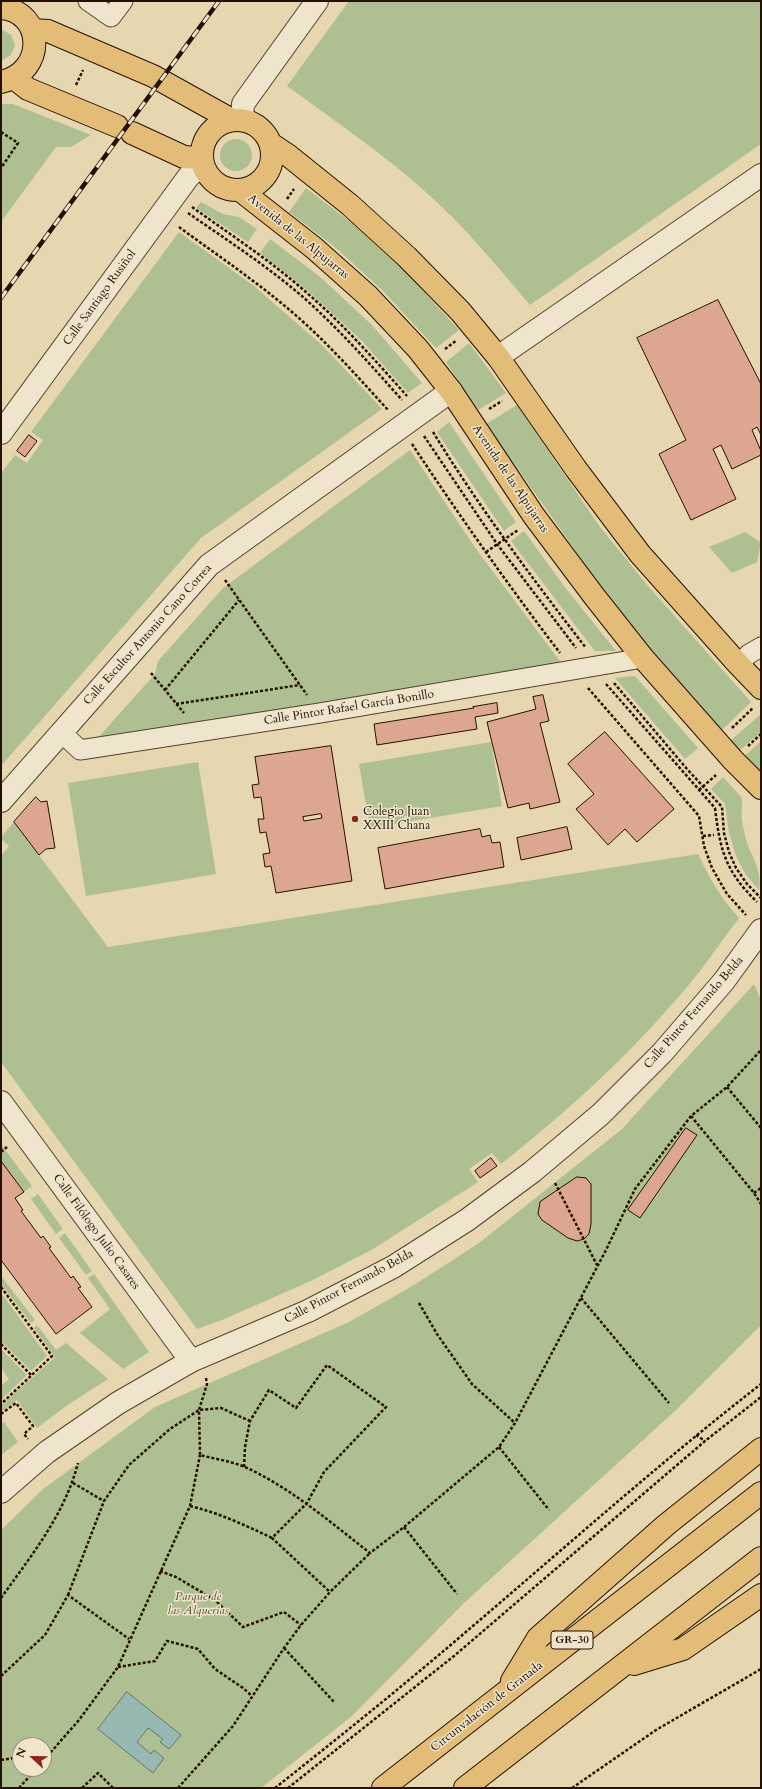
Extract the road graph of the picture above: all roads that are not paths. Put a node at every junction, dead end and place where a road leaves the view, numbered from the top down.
1 (88, 1) edge
2 (123, 1) edge
3 (317, 1) edge
4 (12, 7) edge
5 (32, 30) junction
6 (7, 80) edge
7 (237, 120) junction
8 (270, 144) junction
9 (203, 161) junction
10 (761, 175) edge
11 (240, 190) junction
12 (498, 357) junction
13 (451, 391) junction
14 (1, 433) edge
15 (761, 648) edge
16 (643, 658) junction
17 (738, 664) junction
18 (760, 695) edge
19 (61, 732) junction
20 (761, 788) edge
21 (1, 801) edge
22 (754, 923) edge
23 (1, 1102) edge
24 (197, 1367) junction
25 (761, 1449) edge
26 (1, 1492) edge
27 (761, 1493) edge
28 (761, 1558) edge
29 (761, 1595) edge
30 (621, 1668) junction
31 (505, 1692) junction
32 (383, 1788) edge
33 (465, 1788) edge

1 - 2 street
3 - 7 street
4 - 5 main road
5 - 6 main road
5 - 7 main road
6 - 9 main road
7 - 8 main road
7 - 9 main road
8 - 11 main road
8 - 12 main road
9 - 11 main road
9 - 14 street, Calle Santiago Rusiñol
10 - 12 street
11 - 13 main road, Avenida de las Alpujarras
12 - 17 main road
13 - 16 main road, Avenida de las Alpujarras
13 - 19 street, Calle Escultor Antonio Cano Correa
15 - 17 street
16 - 19 street, Calle Pintor Rafael García Bonillo
16 - 20 main road, Avenida de las Alpujarras
17 - 18 main road
19 - 21 street, Calle Escultor Antonio Cano Correa
22 - 24 street, Calle Pintor Fernando Belda
23 - 24 street, Calle Filólogo Julio Casares
24 - 26 street, Calle Pintor Fernando Belda
25 - 31 main road
27 - 31 main road, Circunvalación de Granada / GR-30
28 - 30 main road
29 - 30 main road
30 - 33 main road
31 - 32 main road, Circunvalación de Granada / GR-30

